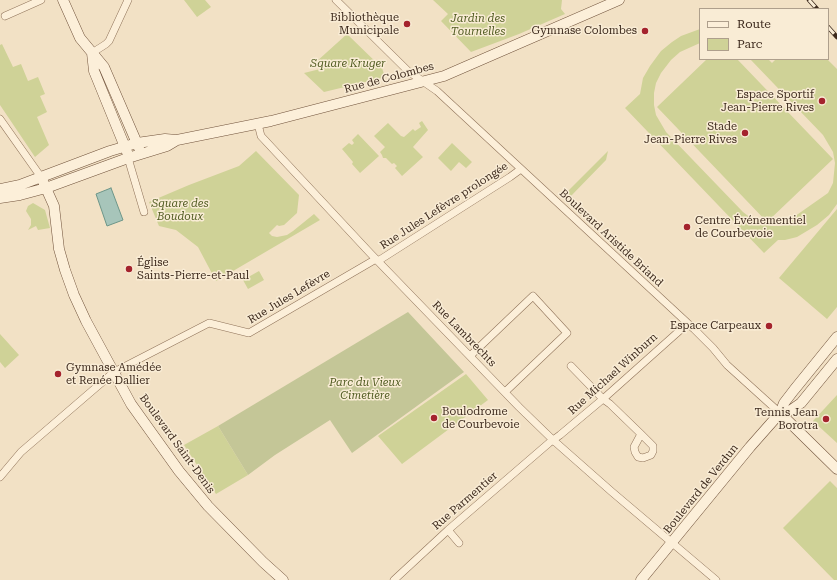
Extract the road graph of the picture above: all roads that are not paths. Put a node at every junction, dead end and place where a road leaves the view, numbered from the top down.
1 (41, 0) edge
2 (63, 0) edge
3 (128, 0) edge
4 (336, 0) edge
5 (620, 0) edge
6 (6, 16) dead end
7 (92, 53) junction
8 (424, 82) junction
9 (0, 119) edge
10 (258, 124) junction
11 (177, 140) junction
12 (137, 143) junction
13 (125, 146) junction
14 (140, 154) junction
15 (128, 158) junction
16 (521, 169) junction
17 (41, 177) junction
18 (46, 188) junction
19 (0, 189) edge
20 (0, 198) edge
21 (144, 212) dead end
22 (377, 260) junction
23 (687, 324) junction
24 (837, 337) edge
25 (470, 356) junction
26 (837, 359) edge
27 (571, 366) dead end
28 (114, 372) junction
29 (505, 392) junction
30 (604, 399) junction
31 (780, 413) junction
32 (641, 434) dead end
33 (553, 440) junction
34 (837, 469) edge
35 (0, 477) edge
36 (448, 530) junction
37 (459, 543) dead end
38 (672, 543) junction
39 (283, 580) edge
40 (394, 580) edge
41 (641, 580) edge
42 (716, 580) edge

1 - 6 street
2 - 7 main road
3 - 7 street
4 - 8 street, Boulevard Aristide Briand
5 - 8 main road, Rue de Colombes
7 - 12 main road
7 - 13 main road
8 - 10 main road, Rue de Colombes
8 - 16 street, Boulevard Aristide Briand
9 - 17 street
10 - 11 main road, Rue de Colombes
10 - 22 street, Rue Lambrechts
11 - 12 main road, Rue de Colombes
11 - 14 main road, Rue de Colombes
12 - 13 main road, Rue de Colombes
12 - 14 main road
13 - 15 main road
13 - 17 main road, Rue de Colombes
14 - 15 main road, Rue de Colombes
15 - 18 main road, Rue de Colombes
15 - 21 street
16 - 22 street, Rue Jules Lefèvre prolongée
16 - 23 street, Boulevard Aristide Briand
17 - 18 main road, Boulevard Saint-Denis
17 - 19 main road, Rue de Colombes
18 - 20 main road, Rue de Colombes
18 - 28 main road, Boulevard Saint-Denis
22 - 25 street, Rue Lambrechts
22 - 28 street, Rue Jules Lefèvre
23 - 30 street, Rue Michael Winburn
23 - 31 street, Boulevard Aristide Briand
24 - 31 main road, Boulevard de Verdun
25 - 29 street, Rue Lambrechts
25 - 29 street
26 - 31 main road, Boulevard de Verdun
27 - 30 street
28 - 35 street
28 - 39 main road, Boulevard Saint-Denis
29 - 33 street, Rue Lambrechts
30 - 32 street
30 - 33 street, Rue Michael Winburn
31 - 34 main road
31 - 38 main road, Boulevard de Verdun
33 - 36 street, Rue Parmentier
33 - 38 street, Rue Lambrechts
36 - 37 street
36 - 40 street, Rue Parmentier
38 - 41 main road, Boulevard de Verdun
38 - 42 street, Rue Lambrechts

